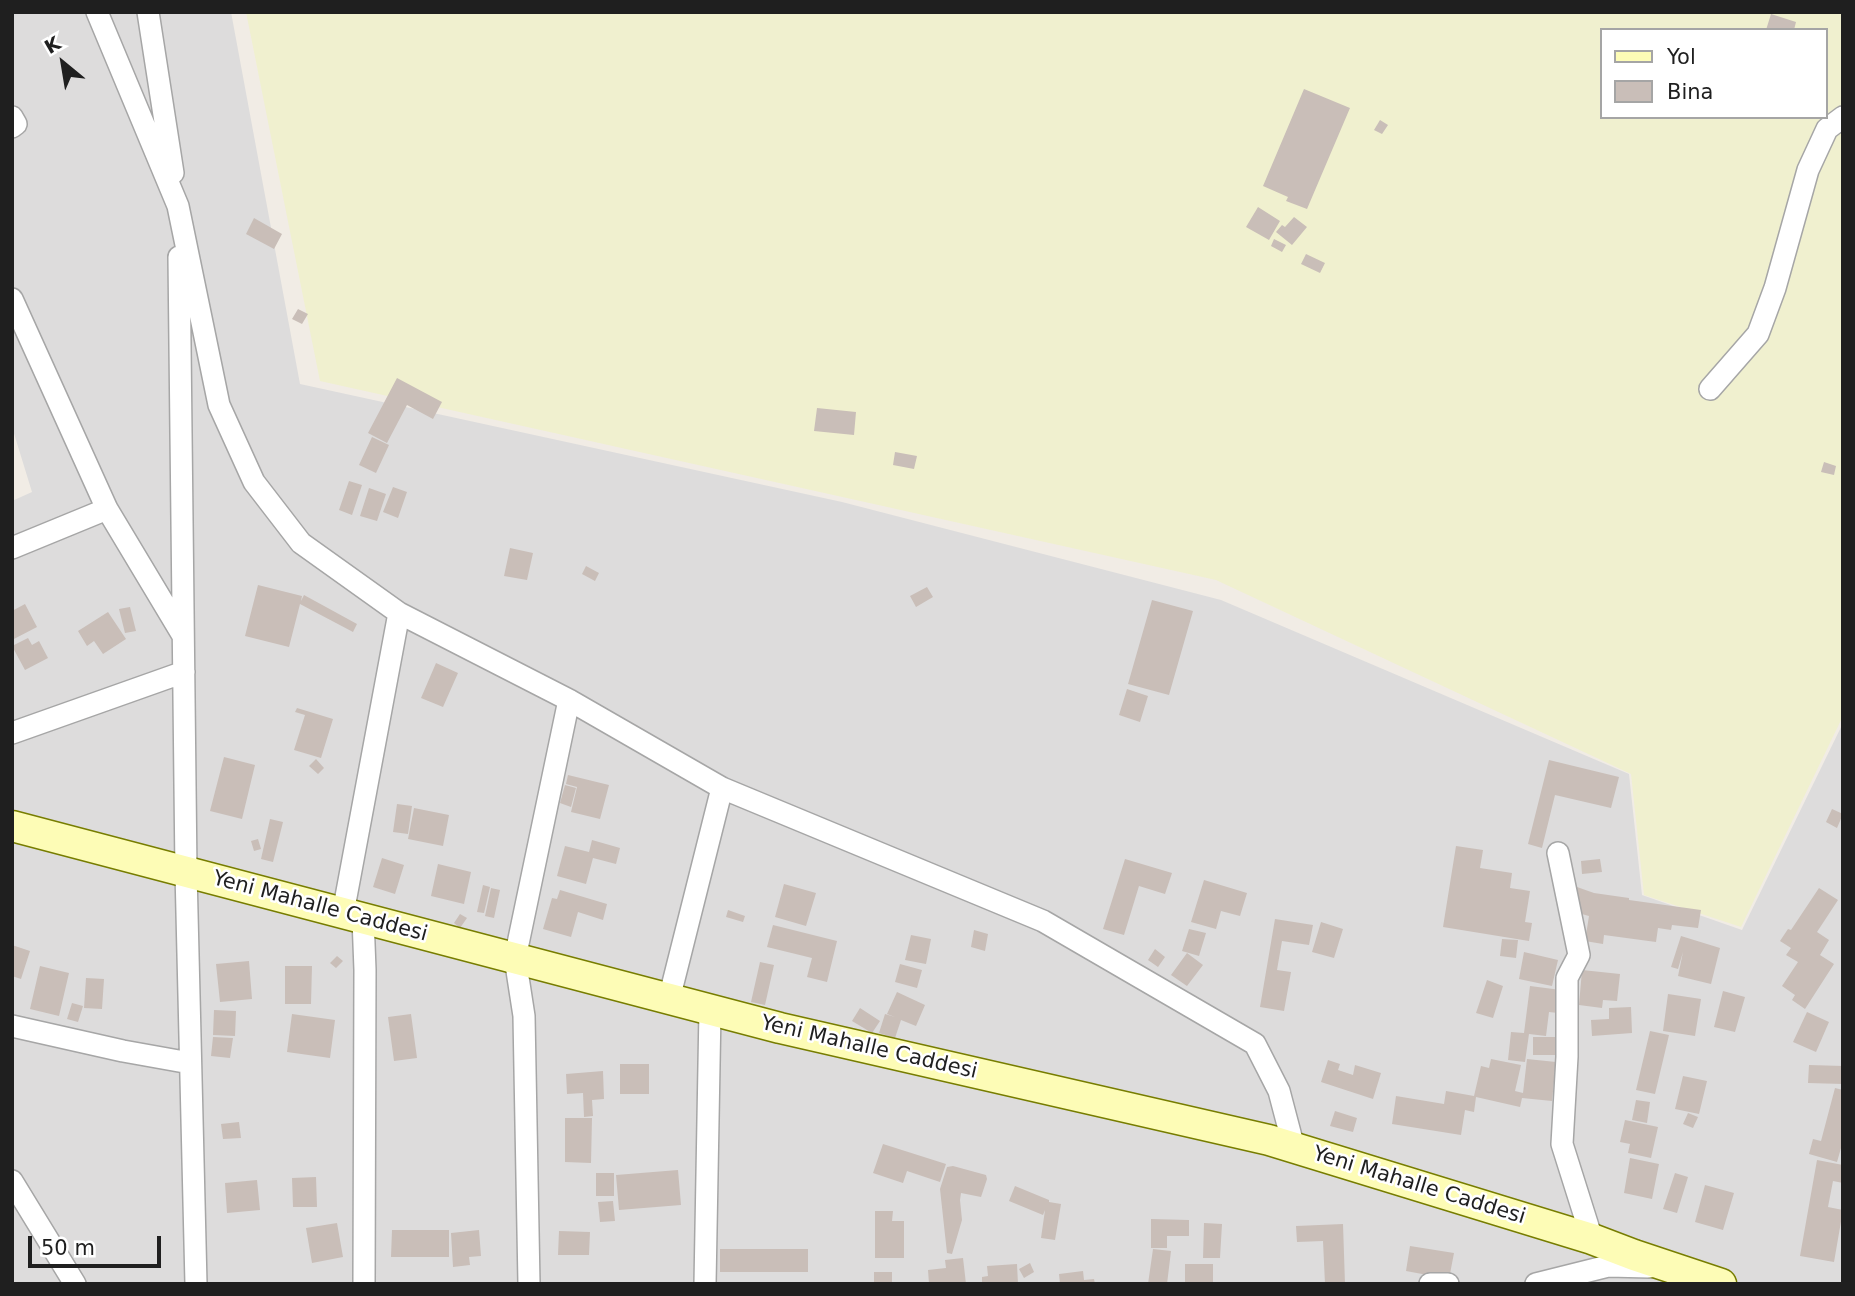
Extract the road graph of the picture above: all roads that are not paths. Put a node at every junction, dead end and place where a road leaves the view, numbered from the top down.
1 (97, 12) edge
2 (148, 12) edge
3 (12, 117) edge
4 (1843, 117) edge
5 (12, 127) edge
6 (178, 205) junction
7 (12, 299) edge
8 (1710, 389) dead end
9 (107, 509) junction
10 (12, 548) edge
11 (400, 613) junction
12 (183, 635) junction
13 (184, 672) junction
14 (569, 700) junction
15 (12, 733) edge
16 (722, 788) junction
17 (12, 826) edge
18 (1558, 853) dead end
19 (186, 872) junction
20 (353, 916) junction
21 (515, 958) junction
22 (669, 999) junction
23 (710, 1010) junction
24 (12, 1026) edge
25 (190, 1063) junction
26 (1294, 1147) junction
27 (12, 1181) edge
28 (1592, 1239) junction
29 (1672, 1268) junction
30 (75, 1284) edge
31 (195, 1284) edge
32 (365, 1284) edge
33 (529, 1284) edge
34 (705, 1284) edge
35 (1430, 1284) edge
36 (1448, 1284) edge
37 (1535, 1284) edge
38 (1721, 1284) edge

1 - 6 street
2 - 6 street
3 - 5 street
4 - 8 street
6 - 11 street
6 - 12 street
7 - 9 street
9 - 10 street
9 - 12 street
11 - 14 street
11 - 20 street
12 - 13 street
13 - 15 street
13 - 19 street
14 - 16 street
14 - 21 street
16 - 22 street
16 - 26 street
17 - 19 street, Yeni Mahalle Caddesi
18 - 28 street
19 - 20 street, Yeni Mahalle Caddesi
19 - 25 street
20 - 21 street, Yeni Mahalle Caddesi
20 - 32 street
21 - 22 street, Yeni Mahalle Caddesi
21 - 33 street
22 - 23 street, Yeni Mahalle Caddesi
23 - 26 street, Yeni Mahalle Caddesi
23 - 34 street
24 - 25 street
25 - 31 street
26 - 28 street, Yeni Mahalle Caddesi
27 - 30 street
28 - 29 street, Yeni Mahalle Caddesi
29 - 37 street
29 - 38 street, Yeni Mahalle Caddesi
35 - 36 street

